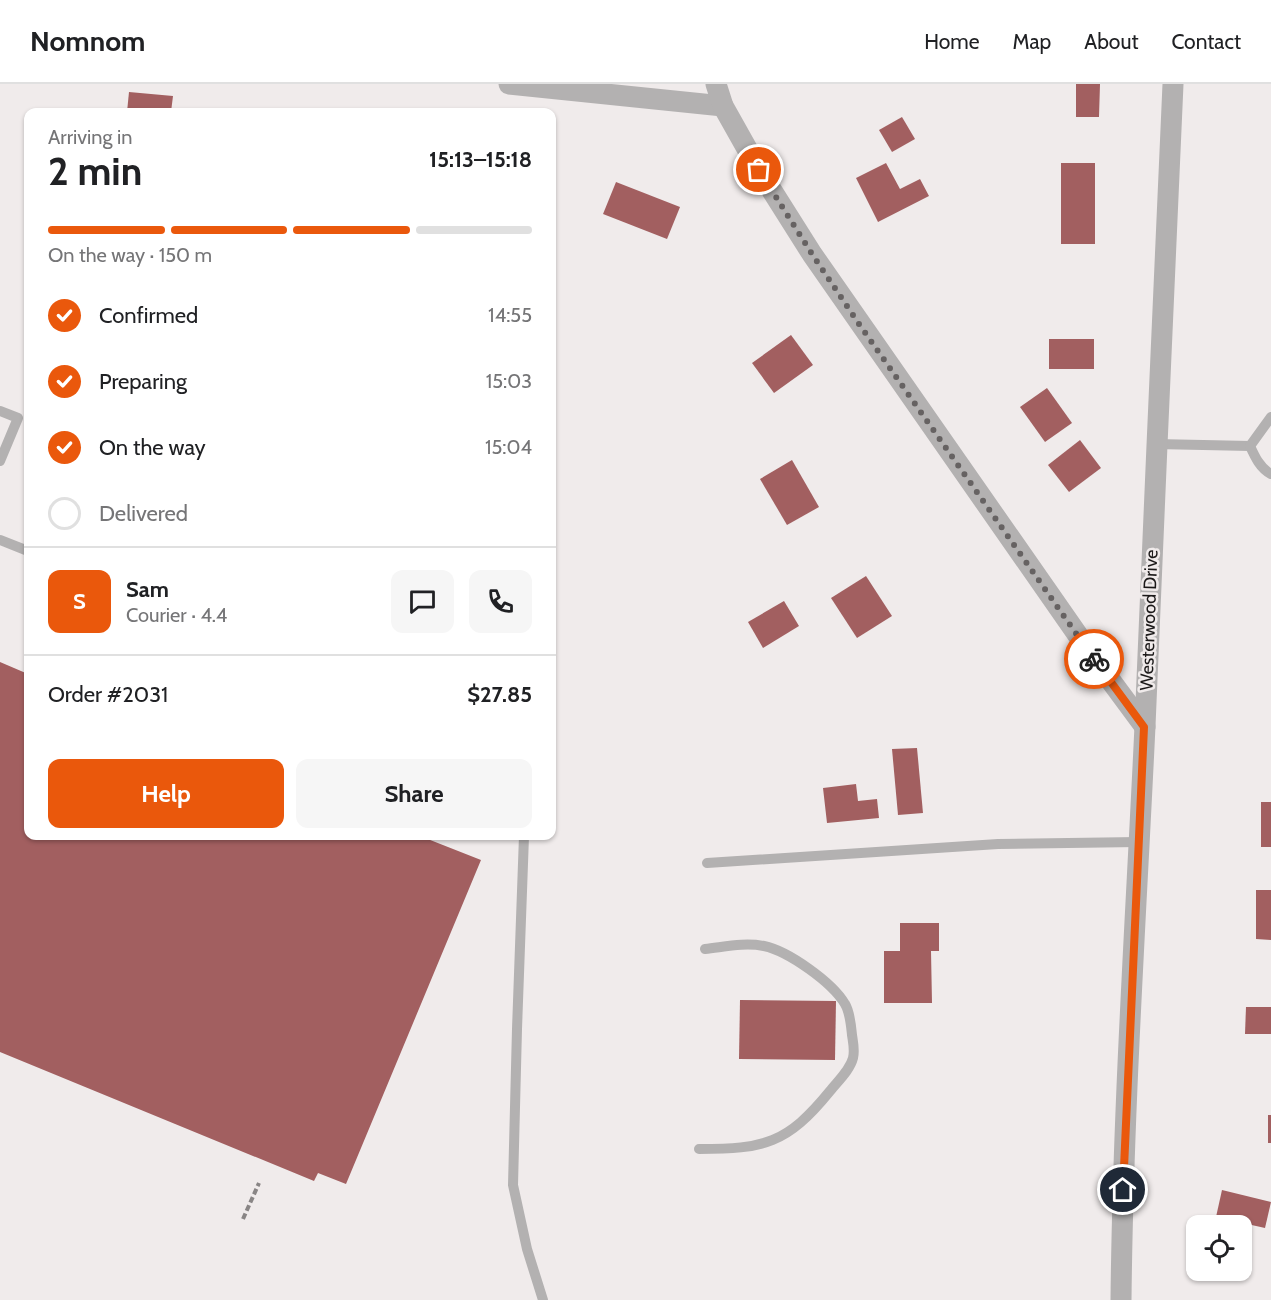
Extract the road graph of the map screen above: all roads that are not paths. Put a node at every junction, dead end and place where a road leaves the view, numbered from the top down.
1 (509, 84) edge
2 (716, 84) edge
3 (1173, 84) edge
4 (723, 106) junction
5 (0, 411) edge
6 (1271, 417) edge
7 (23, 421) edge
8 (1156, 444) junction
9 (1250, 446) junction
10 (0, 461) edge
11 (1271, 474) edge
12 (0, 540) edge
13 (24, 549) edge
14 (1144, 727) junction
15 (524, 840) edge
16 (1138, 842) junction
17 (707, 863) dead end
18 (705, 949) dead end
19 (699, 1149) dead end
20 (543, 1300) edge
21 (1121, 1300) edge

1 - 4 street
2 - 4 street
3 - 8 street, Westerwood Drive
4 - 14 street
5 - 7 lane
6 - 9 lane
7 - 10 lane
8 - 9 lane
8 - 14 street, Westerwood Drive
9 - 11 lane
12 - 13 lane
14 - 16 street, Westerwood Drive
15 - 20 lane
16 - 17 lane
16 - 21 street, Westerwood Drive
18 - 19 lane

